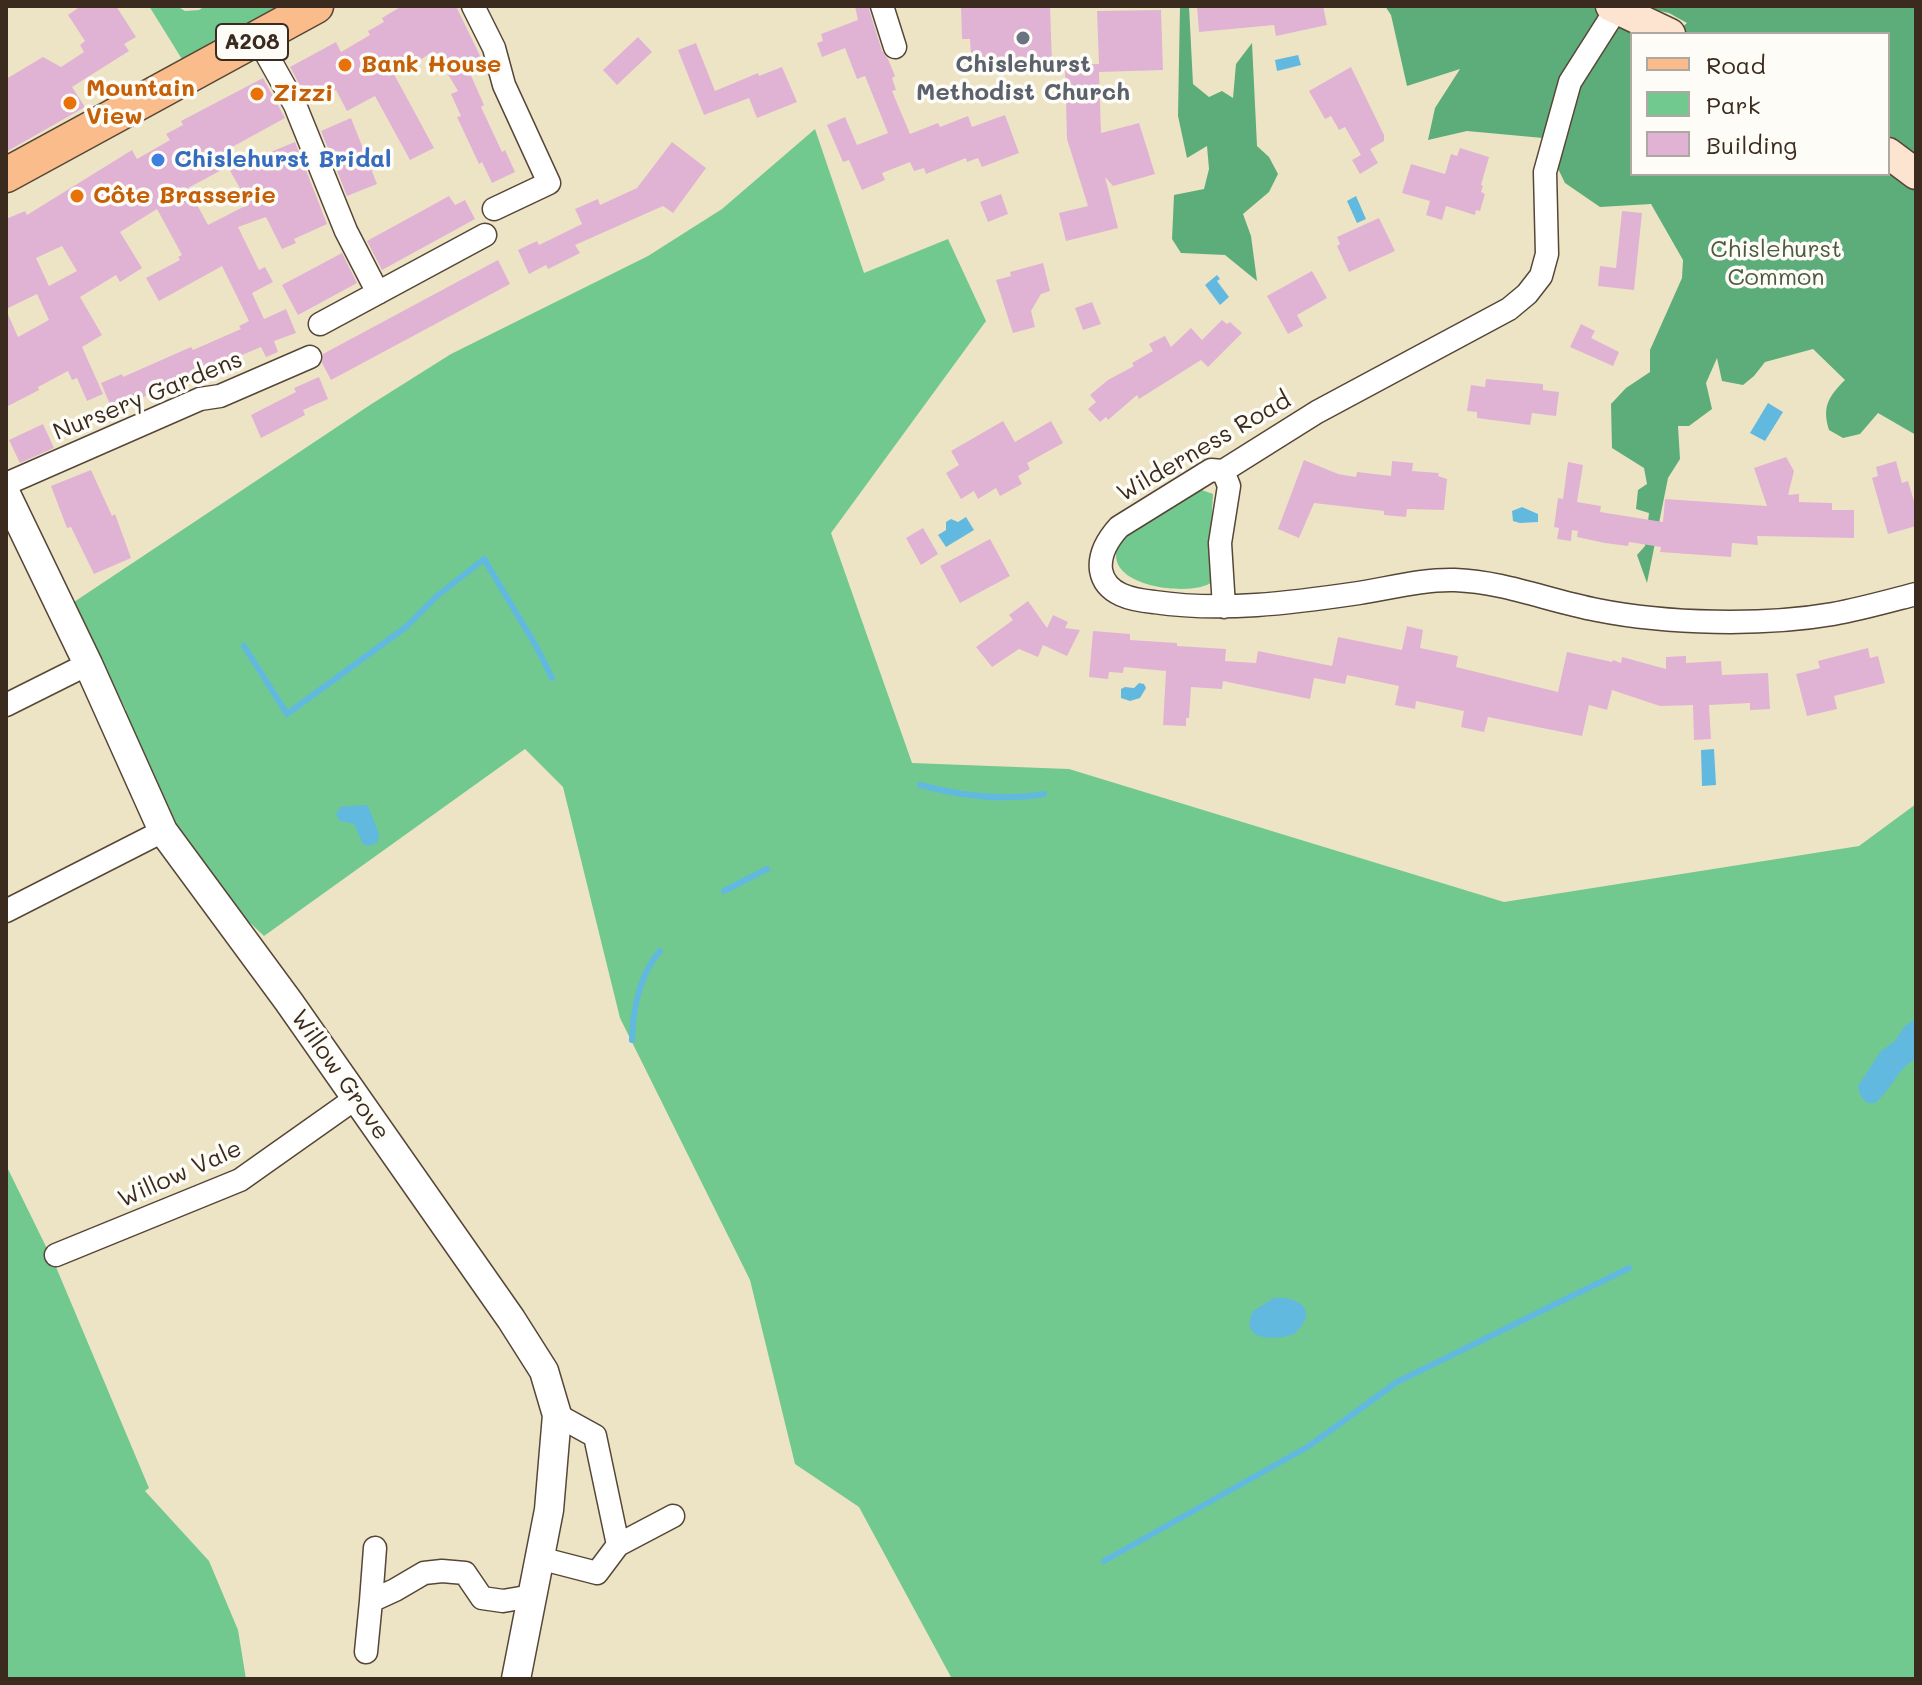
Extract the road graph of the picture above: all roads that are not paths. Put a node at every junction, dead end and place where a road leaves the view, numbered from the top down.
1 (316, 6) edge
2 (473, 6) edge
3 (882, 6) edge
4 (1614, 7) edge
5 (1666, 32) edge
6 (258, 39) junction
7 (895, 47) dead end
8 (1890, 154) edge
9 (1916, 174) edge
10 (6, 175) edge
11 (494, 209) dead end
12 (485, 235) dead end
13 (378, 293) junction
14 (320, 324) dead end
15 (310, 357) dead end
16 (1223, 471) junction
17 (6, 484) edge
18 (6, 494) edge
19 (1916, 594) edge
20 (1224, 607) junction
21 (88, 664) junction
22 (6, 705) edge
23 (163, 831) junction
24 (6, 911) edge
25 (356, 1098) junction
26 (56, 1255) dead end
27 (557, 1415) junction
28 (673, 1516) dead end
29 (618, 1545) junction
30 (375, 1548) dead end
31 (539, 1558) junction
32 (532, 1596) junction
33 (371, 1601) junction
34 (366, 1652) dead end
35 (516, 1679) edge

1 - 6 main road, A208
2 - 11 street
3 - 7 street
4 - 5 main road
4 - 16 street, Wilderness Road
6 - 10 main road, A208
6 - 13 street
8 - 9 main road
12 - 13 street
13 - 14 street
15 - 17 street, Nursery Gardens
16 - 20 street
16 - 20 street, Wilderness Road
18 - 21 street, Willow Grove
19 - 20 street, Wilderness Road
21 - 22 street
21 - 23 street, Willow Grove
23 - 24 street
23 - 25 street, Willow Grove
25 - 26 street, Willow Vale
25 - 27 street, Willow Grove
27 - 29 street
27 - 31 street, Willow Grove
28 - 29 street
29 - 31 street
30 - 33 street
31 - 32 street, Willow Grove
32 - 33 street
32 - 35 street, Willow Grove
33 - 34 street

